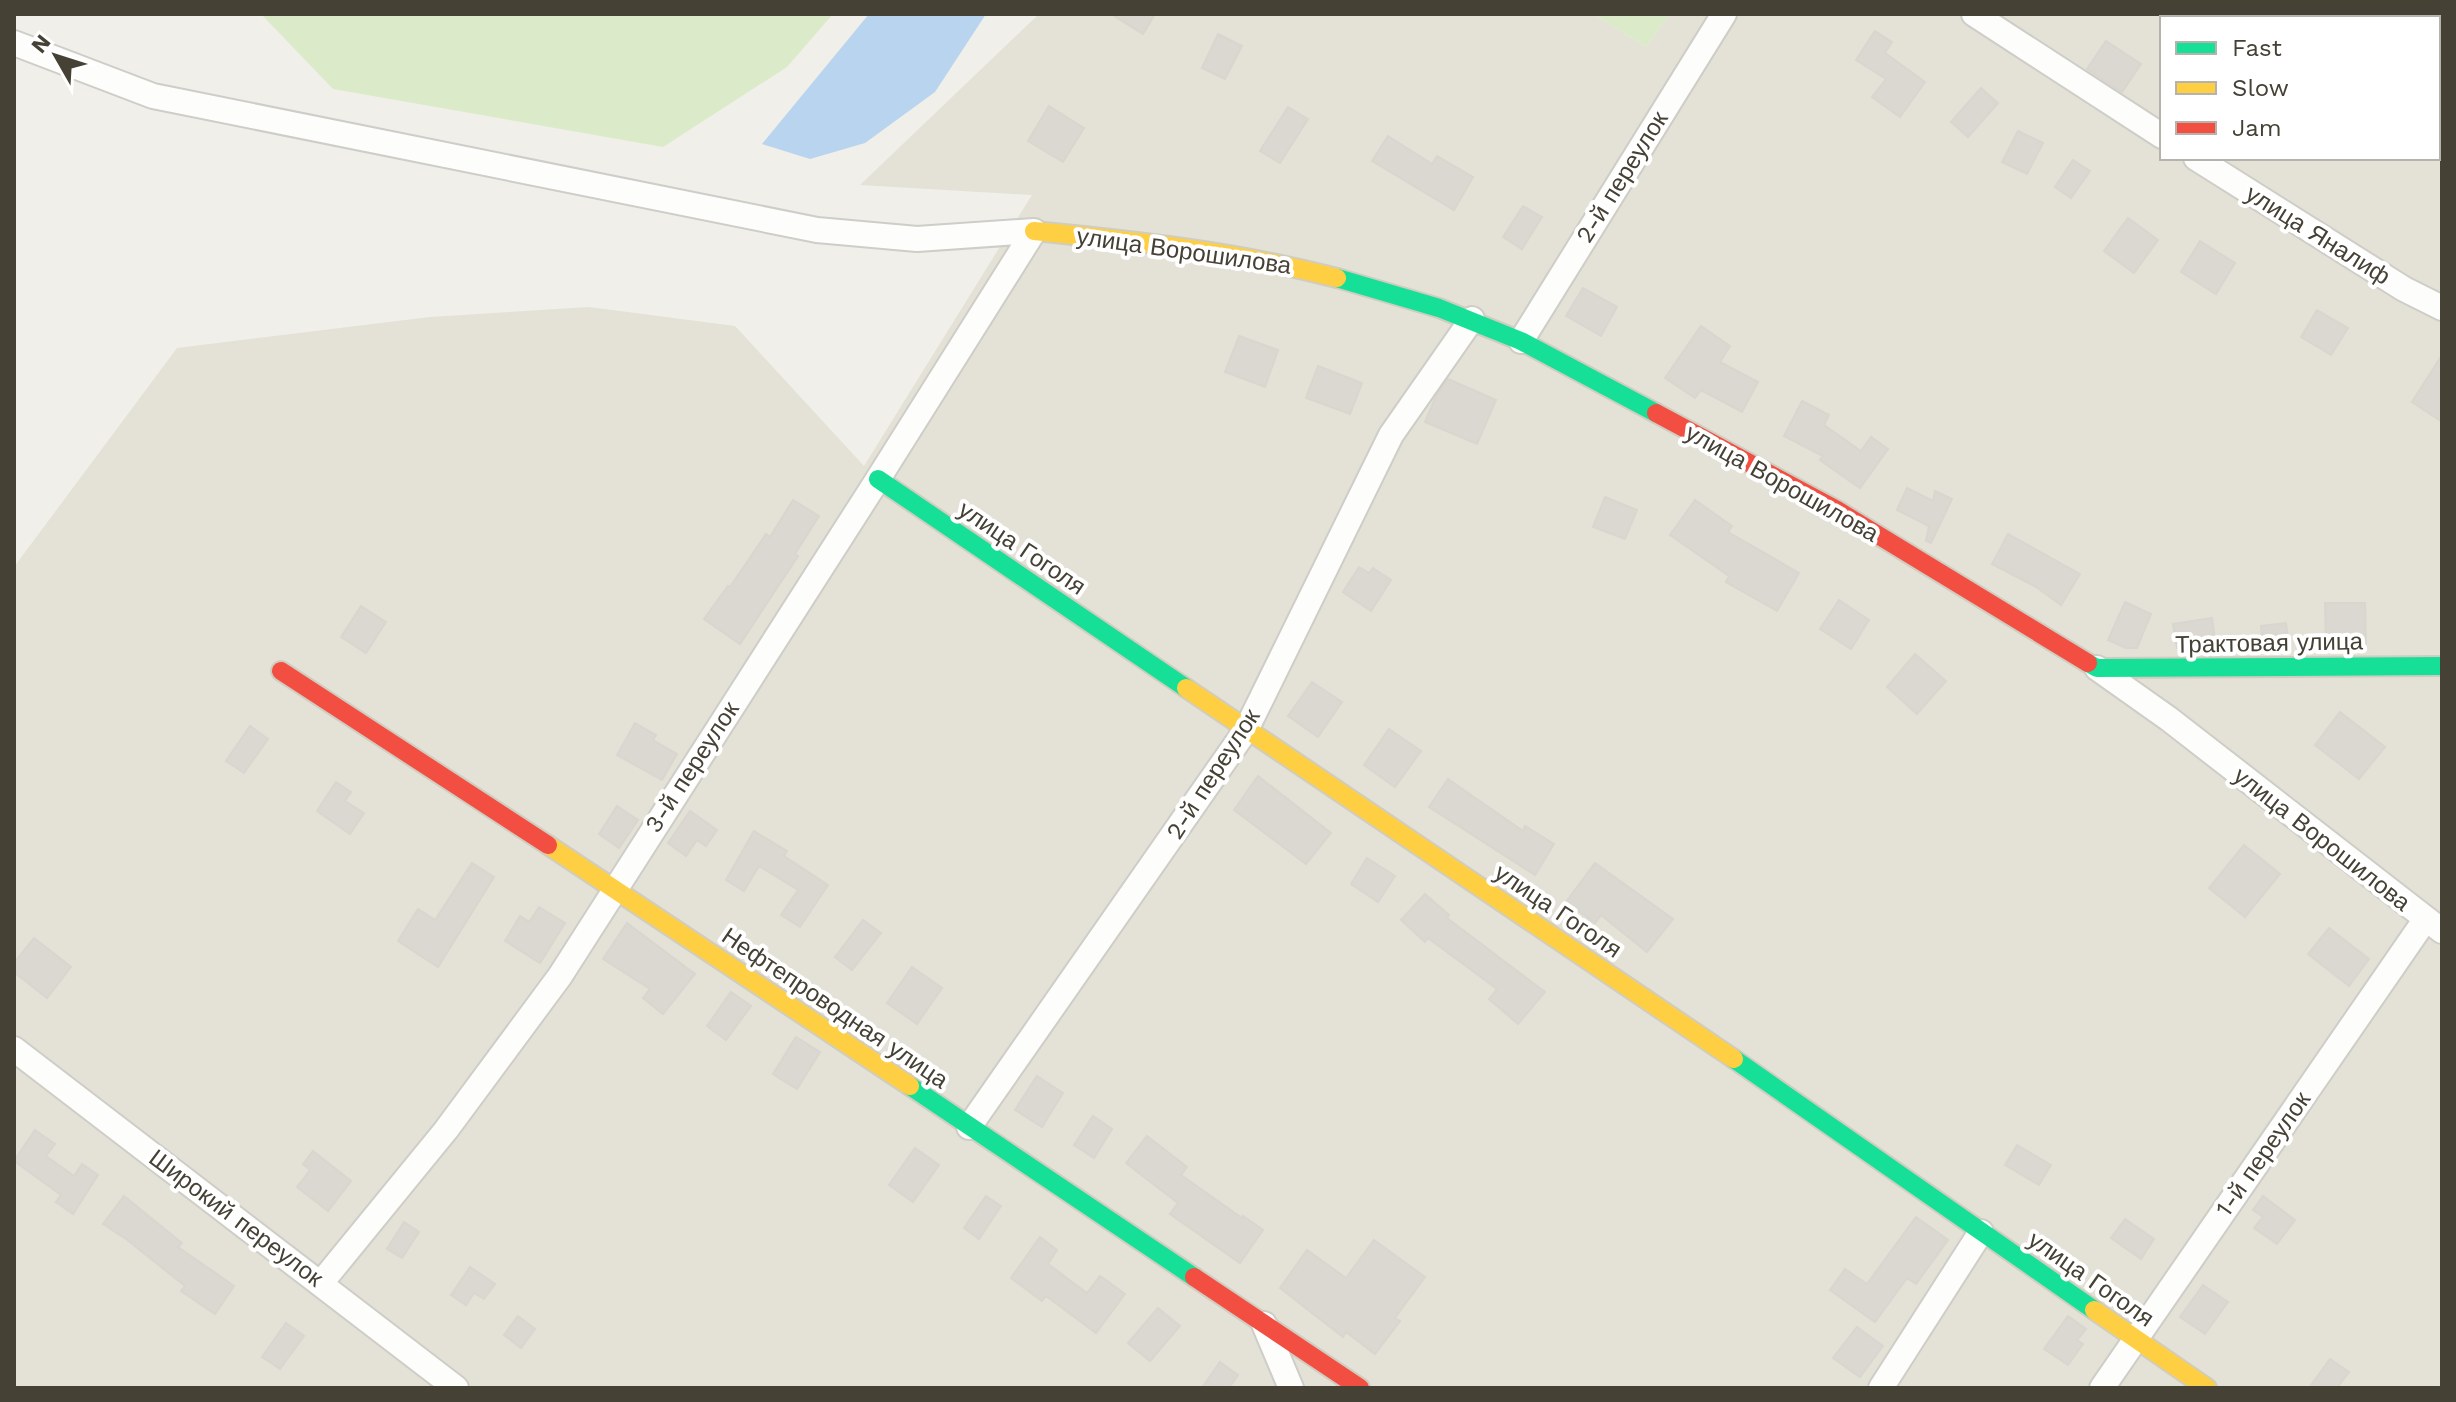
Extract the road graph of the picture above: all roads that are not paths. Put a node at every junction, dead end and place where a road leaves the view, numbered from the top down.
1 (1724, 14) edge
2 (1974, 14) edge
3 (14, 43) edge
4 (2160, 135) edge
5 (2199, 160) edge
6 (1034, 231) junction
7 (2442, 308) edge
8 (1472, 319) junction
9 (1521, 341) junction
10 (878, 479) junction
11 (2442, 666) edge
12 (2097, 668) junction
13 (281, 671) dead end
14 (1246, 730) junction
15 (614, 888) junction
16 (2434, 926) edge
17 (14, 1049) edge
18 (969, 1127) junction
19 (1981, 1232) junction
20 (321, 1283) junction
21 (1264, 1324) junction
22 (2135, 1339) junction
23 (456, 1388) edge
24 (1291, 1388) edge
25 (1360, 1388) edge
26 (1881, 1388) edge
27 (2102, 1388) edge
28 (2207, 1388) edge

1 - 9 street, 2-й переулок
2 - 4 street
3 - 6 street
5 - 7 street, улица Яналиф
6 - 8 street, улица Ворошилова
6 - 10 street, 3-й переулок
8 - 9 street, улица Ворошилова
8 - 14 street, 2-й переулок
9 - 12 street, улица Ворошилова
10 - 14 street, улица Гоголя
10 - 15 street, 3-й переулок
11 - 12 street, Трактовая улица
12 - 16 street, улица Ворошилова
13 - 15 street, Нефтепроводная улица
14 - 18 street, 2-й переулок
14 - 19 street, улица Гоголя
15 - 18 street, Нефтепроводная улица
15 - 20 street, 3-й переулок
16 - 22 street, 1-й переулок
17 - 20 street, Широкий переулок
18 - 21 street, Нефтепроводная улица
19 - 22 street, улица Гоголя
19 - 26 street
20 - 23 street, Широкий переулок
21 - 24 street
21 - 25 street, Нефтепроводная улица
22 - 27 street, 1-й переулок
22 - 28 street, улица Гоголя

